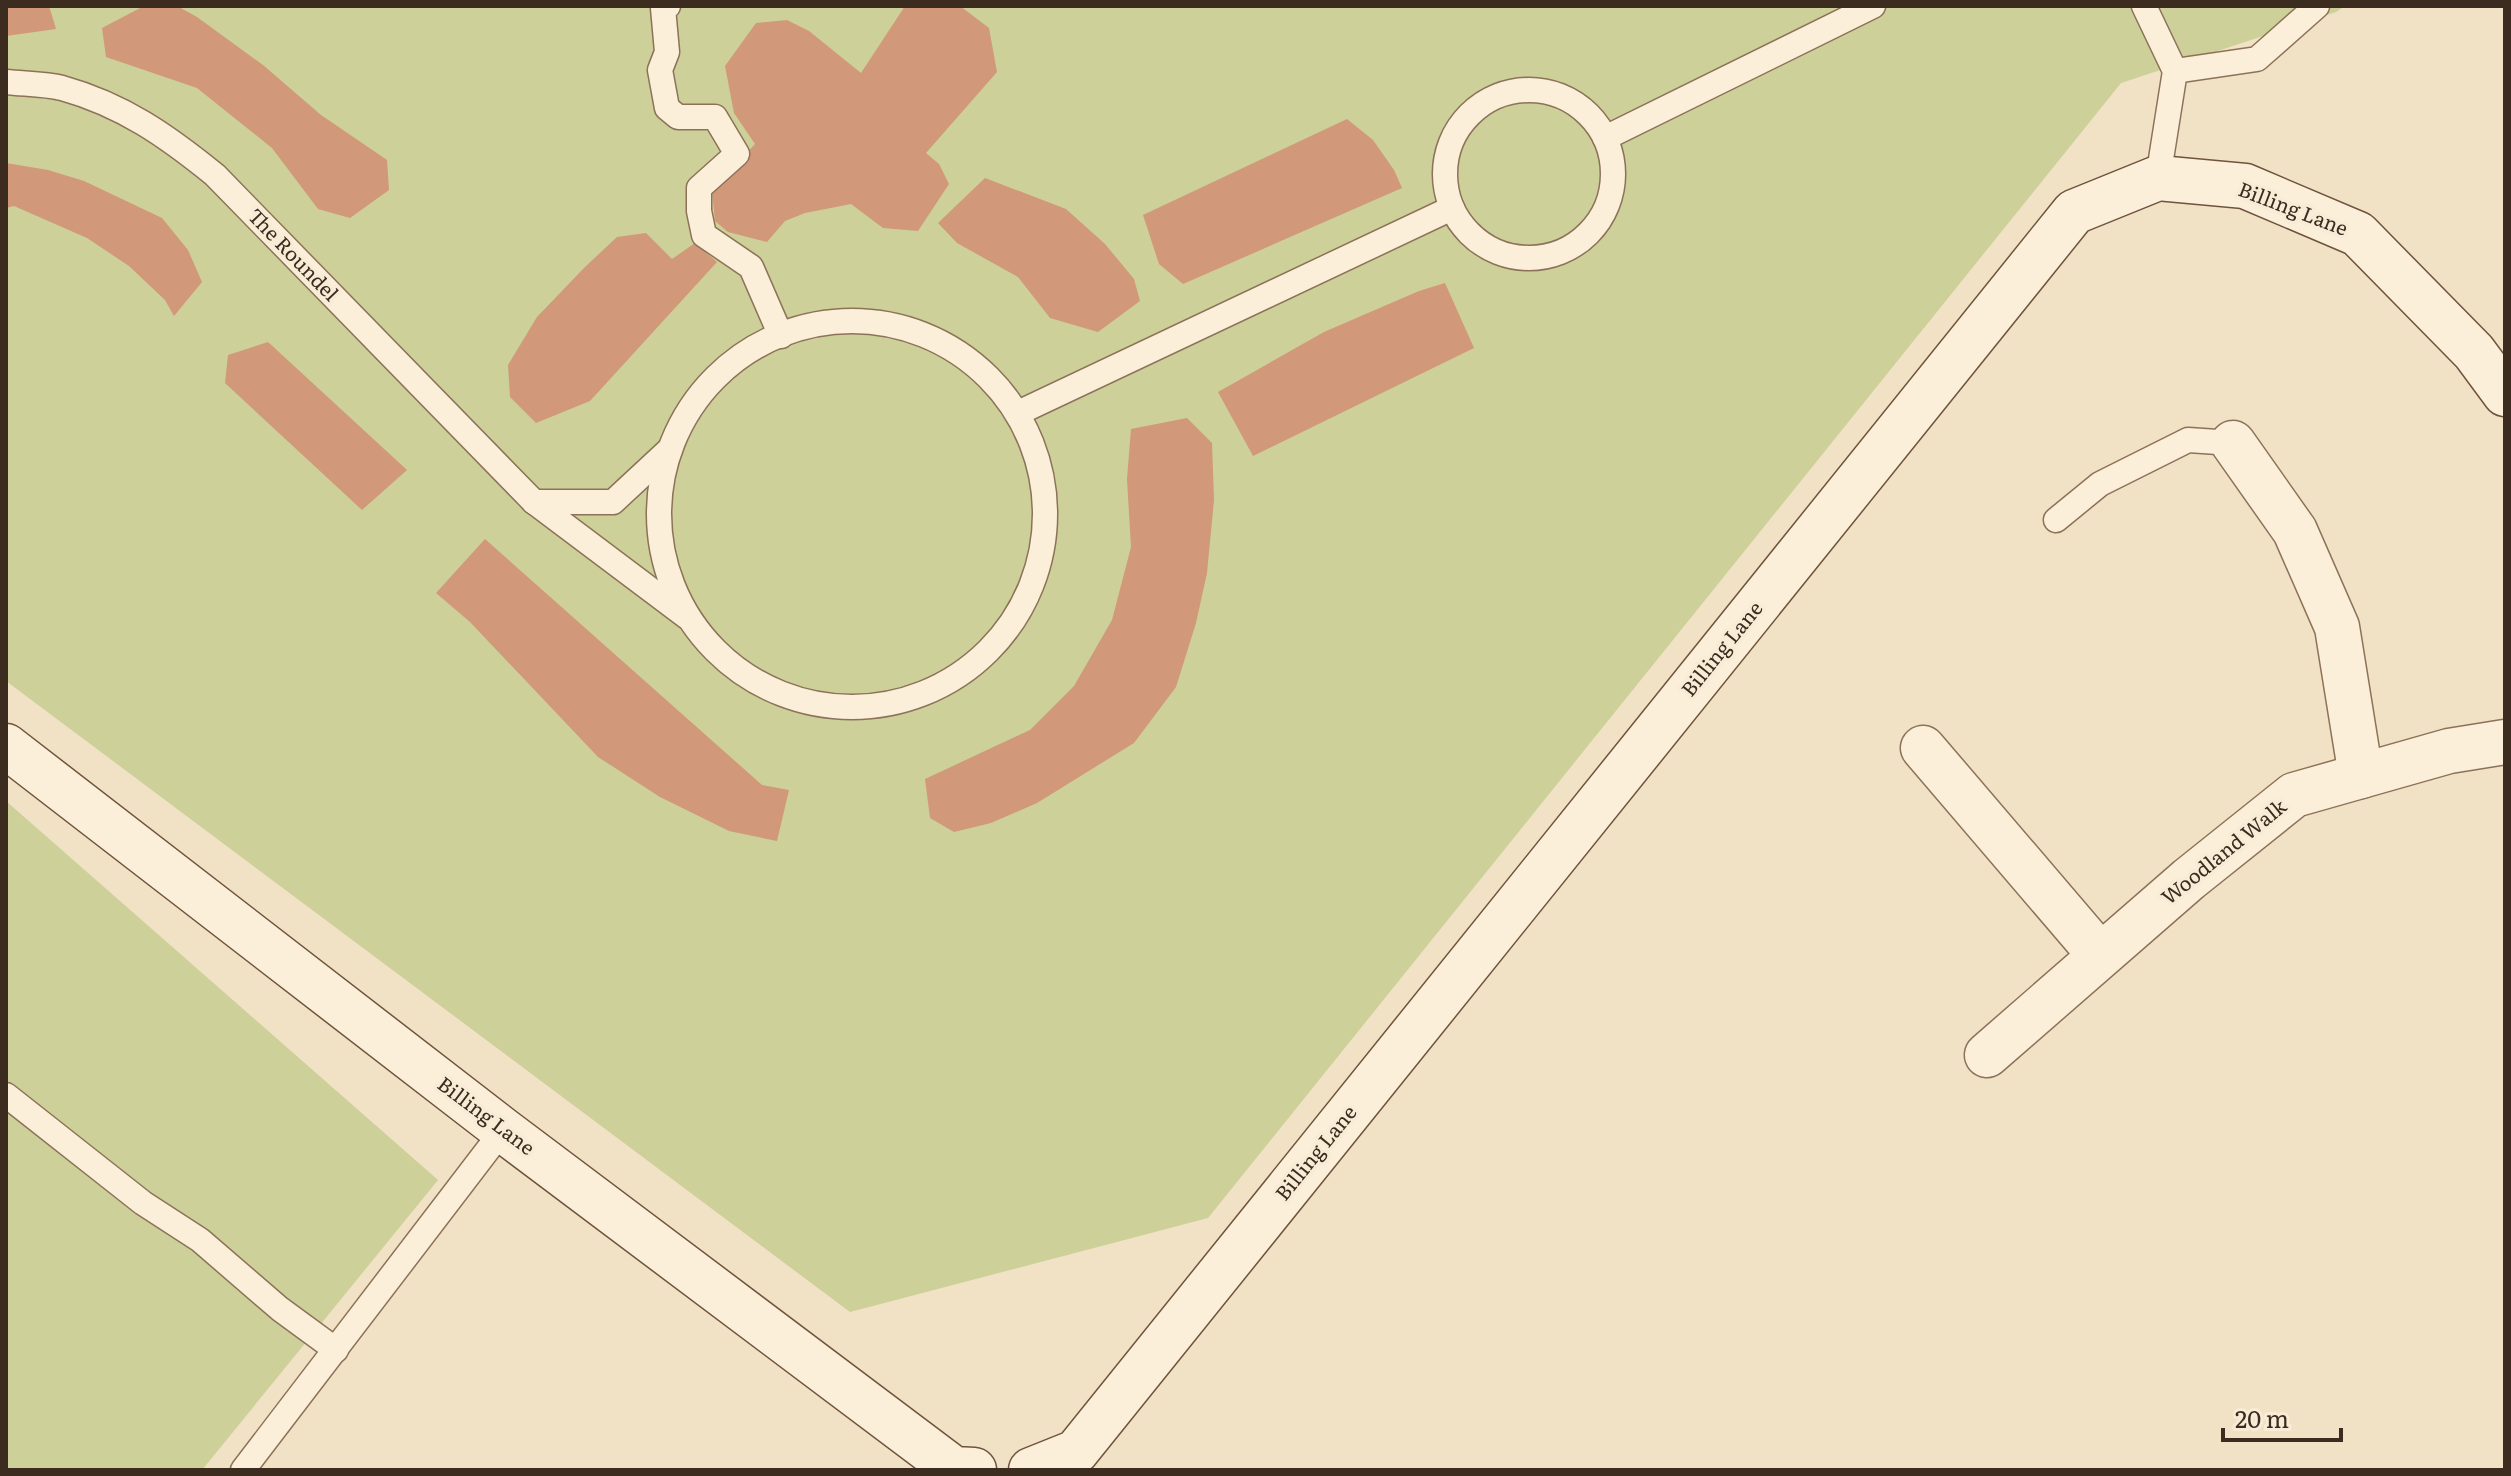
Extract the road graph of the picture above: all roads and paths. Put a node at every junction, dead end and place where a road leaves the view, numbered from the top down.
1 (668, 6) edge
2 (1873, 6) edge
3 (2144, 6) edge
4 (2317, 6) edge
5 (2175, 71) junction
6 (6, 82) edge
7 (1605, 138) junction
8 (2158, 178) junction
9 (1452, 208) junction
10 (781, 336) junction
11 (2505, 394) edge
12 (1018, 413) junction
13 (2233, 443) joint
14 (670, 449) junction
15 (534, 502) junction
16 (2056, 520) dead end
17 (687, 617) junction
18 (2505, 742) edge
19 (6, 746) edge
20 (1923, 748) dead end
21 (2361, 776) junction
22 (2100, 955) junction
23 (1987, 1055) dead end
24 (6, 1095) edge
25 (503, 1130) junction
26 (336, 1350) junction
27 (243, 1470) edge
28 (974, 1470) edge
29 (1031, 1470) edge

1 - 10 lane
2 - 7 lane
3 - 5 lane
4 - 5 lane
5 - 8 lane
6 - 15 lane, The Roundel
7 - 9 lane
7 - 9 lane
8 - 11 street, Billing Lane
8 - 29 street, Billing Lane
9 - 12 lane
10 - 12 lane
10 - 14 lane
12 - 17 lane
13 - 16 lane
13 - 21 street
14 - 15 lane
14 - 17 lane
15 - 17 lane, The Roundel
18 - 21 street, Woodland Walk
19 - 25 street, Billing Lane
20 - 22 street
21 - 22 street, Woodland Walk
22 - 23 street, Woodland Walk
24 - 26 lane
25 - 26 lane
25 - 28 street, Billing Lane
26 - 27 lane

